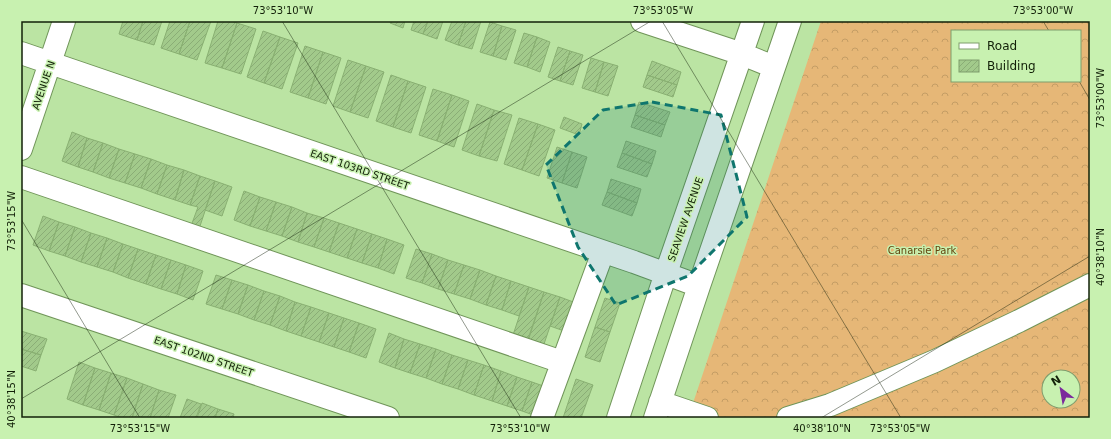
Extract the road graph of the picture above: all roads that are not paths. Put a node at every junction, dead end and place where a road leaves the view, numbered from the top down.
1 (64, 21) edge
2 (642, 21) edge
3 (753, 21) edge
4 (790, 21) edge
5 (21, 53) edge
6 (742, 54) junction
7 (50, 63) junction
8 (774, 67) junction
9 (21, 149) edge
10 (21, 177) edge
11 (603, 252) junction
12 (666, 273) junction
13 (1090, 285) edge
14 (699, 286) junction
15 (21, 294) edge
16 (562, 362) junction
17 (658, 410) edge
18 (388, 418) edge
19 (542, 418) edge
20 (618, 418) edge
21 (707, 418) edge
22 (788, 418) edge

1 - 7 street, AVENUE N
2 - 6 street
3 - 6 street, SEAVIEW AVENUE
4 - 8 street
5 - 7 street, EAST 103RD STREET
6 - 8 street
6 - 12 street, SEAVIEW AVENUE
7 - 9 street, AVENUE N
7 - 11 street, EAST 103RD STREET
8 - 14 street
10 - 16 street
11 - 12 street, EAST 103RD STREET
11 - 16 street
12 - 14 street, EAST 103RD STREET
12 - 20 street, SEAVIEW AVENUE
13 - 22 street
14 - 17 street
15 - 18 street, EAST 102ND STREET
16 - 19 street
17 - 21 street

